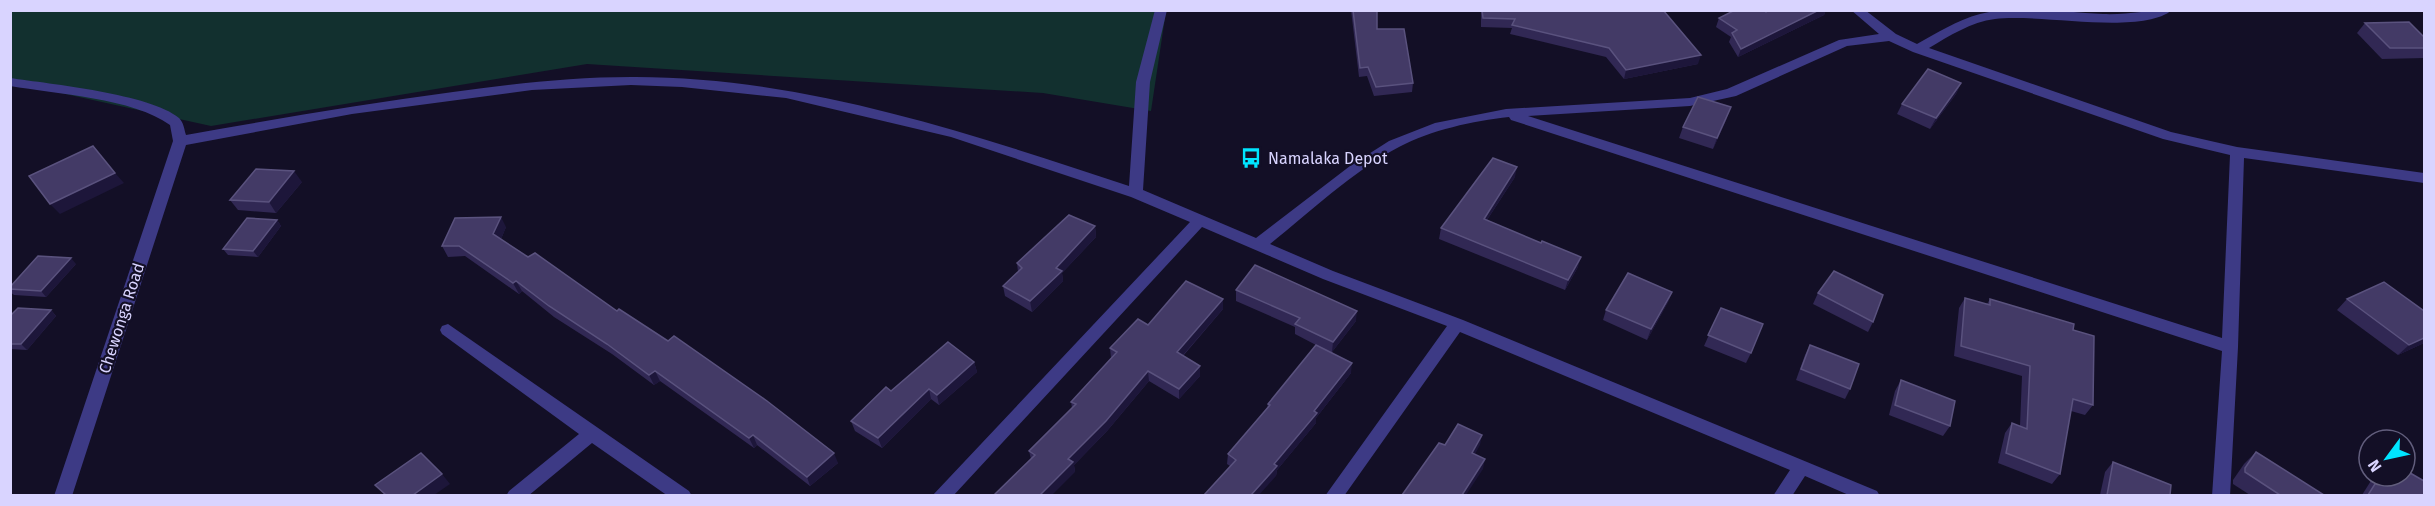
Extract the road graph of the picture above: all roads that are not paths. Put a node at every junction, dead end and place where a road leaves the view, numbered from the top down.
1 (1161, 10) edge
2 (1857, 10) edge
3 (2166, 10) edge
4 (1891, 37) junction
5 (1918, 49) junction
6 (10, 82) edge
7 (1506, 113) junction
8 (180, 141) junction
9 (2237, 152) junction
10 (2424, 178) edge
11 (1136, 193) junction
12 (1199, 221) junction
13 (1258, 245) junction
14 (1457, 324) junction
15 (448, 330) dead end
16 (2230, 347) junction
17 (591, 434) junction
18 (1801, 468) junction
19 (63, 495) edge
20 (514, 495) edge
21 (683, 495) edge
22 (941, 495) edge
23 (1334, 495) edge
24 (1782, 495) edge
25 (1871, 495) edge
26 (2221, 495) edge

1 - 11 street
2 - 4 street
3 - 5 street
4 - 5 street
4 - 7 street
5 - 9 street
6 - 8 street
7 - 13 street
7 - 16 street
8 - 11 street
8 - 19 street, Chewonga Road
9 - 10 street
9 - 16 street
11 - 12 street
12 - 13 street
12 - 22 street
13 - 14 street
14 - 18 street
14 - 23 street
15 - 17 street
16 - 26 street
17 - 20 street
17 - 21 street
18 - 24 street
18 - 25 street

